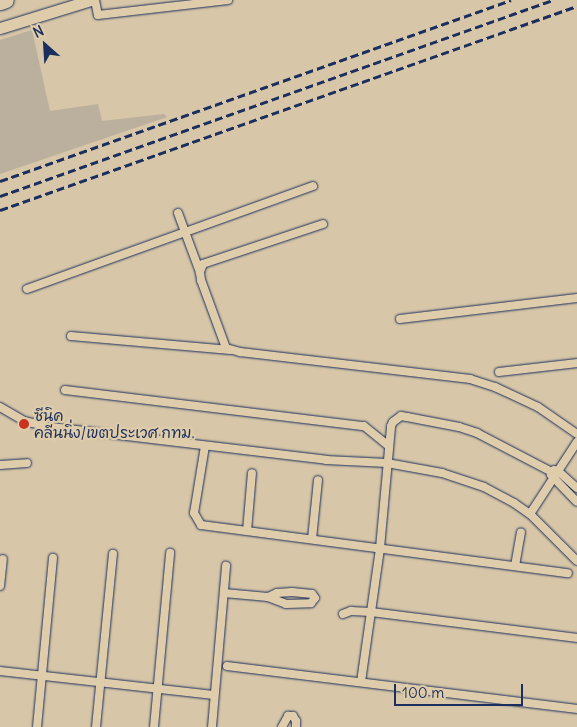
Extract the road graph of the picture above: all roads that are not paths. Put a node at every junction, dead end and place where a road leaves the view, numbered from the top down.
1 (6, 0) edge
2 (93, 0) edge
3 (228, 0) edge
4 (0, 2) edge
5 (0, 28) edge
6 (313, 186) dead end
7 (178, 214) dead end
8 (323, 224) dead end
9 (184, 231) junction
10 (200, 272) junction
11 (27, 289) dead end
12 (577, 298) edge
13 (400, 319) dead end
14 (71, 336) dead end
15 (230, 350) junction
16 (577, 363) edge
17 (499, 372) dead end
18 (65, 390) dead end
19 (0, 407) edge
20 (577, 434) edge
21 (577, 442) edge
22 (205, 446) junction
23 (389, 446) junction
24 (27, 463) dead end
25 (387, 463) junction
26 (0, 464) edge
27 (548, 470) junction
28 (558, 471) junction
29 (252, 473) dead end
30 (553, 478) junction
31 (318, 480) dead end
32 (577, 488) edge
33 (577, 502) edge
34 (530, 514) junction
35 (247, 531) junction
36 (521, 533) dead end
37 (312, 539) junction
38 (380, 548) junction
39 (170, 553) dead end
40 (113, 554) dead end
41 (53, 558) dead end
42 (3, 559) dead end
43 (577, 561) edge
44 (226, 566) dead end
45 (516, 566) junction
46 (568, 573) dead end
47 (0, 586) edge
48 (224, 593) junction
49 (268, 597) junction
50 (371, 612) junction
51 (343, 614) dead end
52 (577, 638) edge
53 (227, 666) dead end
54 (0, 671) edge
55 (43, 676) junction
56 (99, 682) junction
57 (361, 682) junction
58 (157, 687) junction
59 (214, 695) junction
60 (577, 709) edge
61 (37, 727) edge
62 (96, 727) edge
63 (154, 727) edge
64 (212, 727) edge
65 (282, 727) edge
66 (296, 727) edge

1 - 4 highway
2 - 3 street
2 - 5 main road
6 - 9 street
7 - 9 street
8 - 10 street
9 - 10 street
9 - 11 street
10 - 15 street
12 - 13 street
14 - 15 street
15 - 20 street
16 - 17 street
18 - 23 street
19 - 22 street
21 - 28 street
22 - 25 street
22 - 35 street
23 - 25 street
23 - 27 street
24 - 26 street
25 - 34 street
25 - 38 street
27 - 28 street
27 - 30 street
28 - 30 street
28 - 32 street
29 - 35 street
30 - 33 street
30 - 34 street
31 - 37 street
34 - 43 street
35 - 37 street
36 - 45 street
37 - 38 street
38 - 45 street
38 - 50 street
39 - 58 street
40 - 56 street
41 - 55 street
42 - 47 street
44 - 48 street
45 - 46 street
48 - 49 street
48 - 59 street
49 - 49 street
50 - 51 street
50 - 52 street
50 - 57 street
53 - 57 street
54 - 55 street
55 - 56 street
55 - 61 street
56 - 58 street
56 - 62 street
57 - 60 street
58 - 59 street
58 - 63 street
59 - 64 street
65 - 66 street

